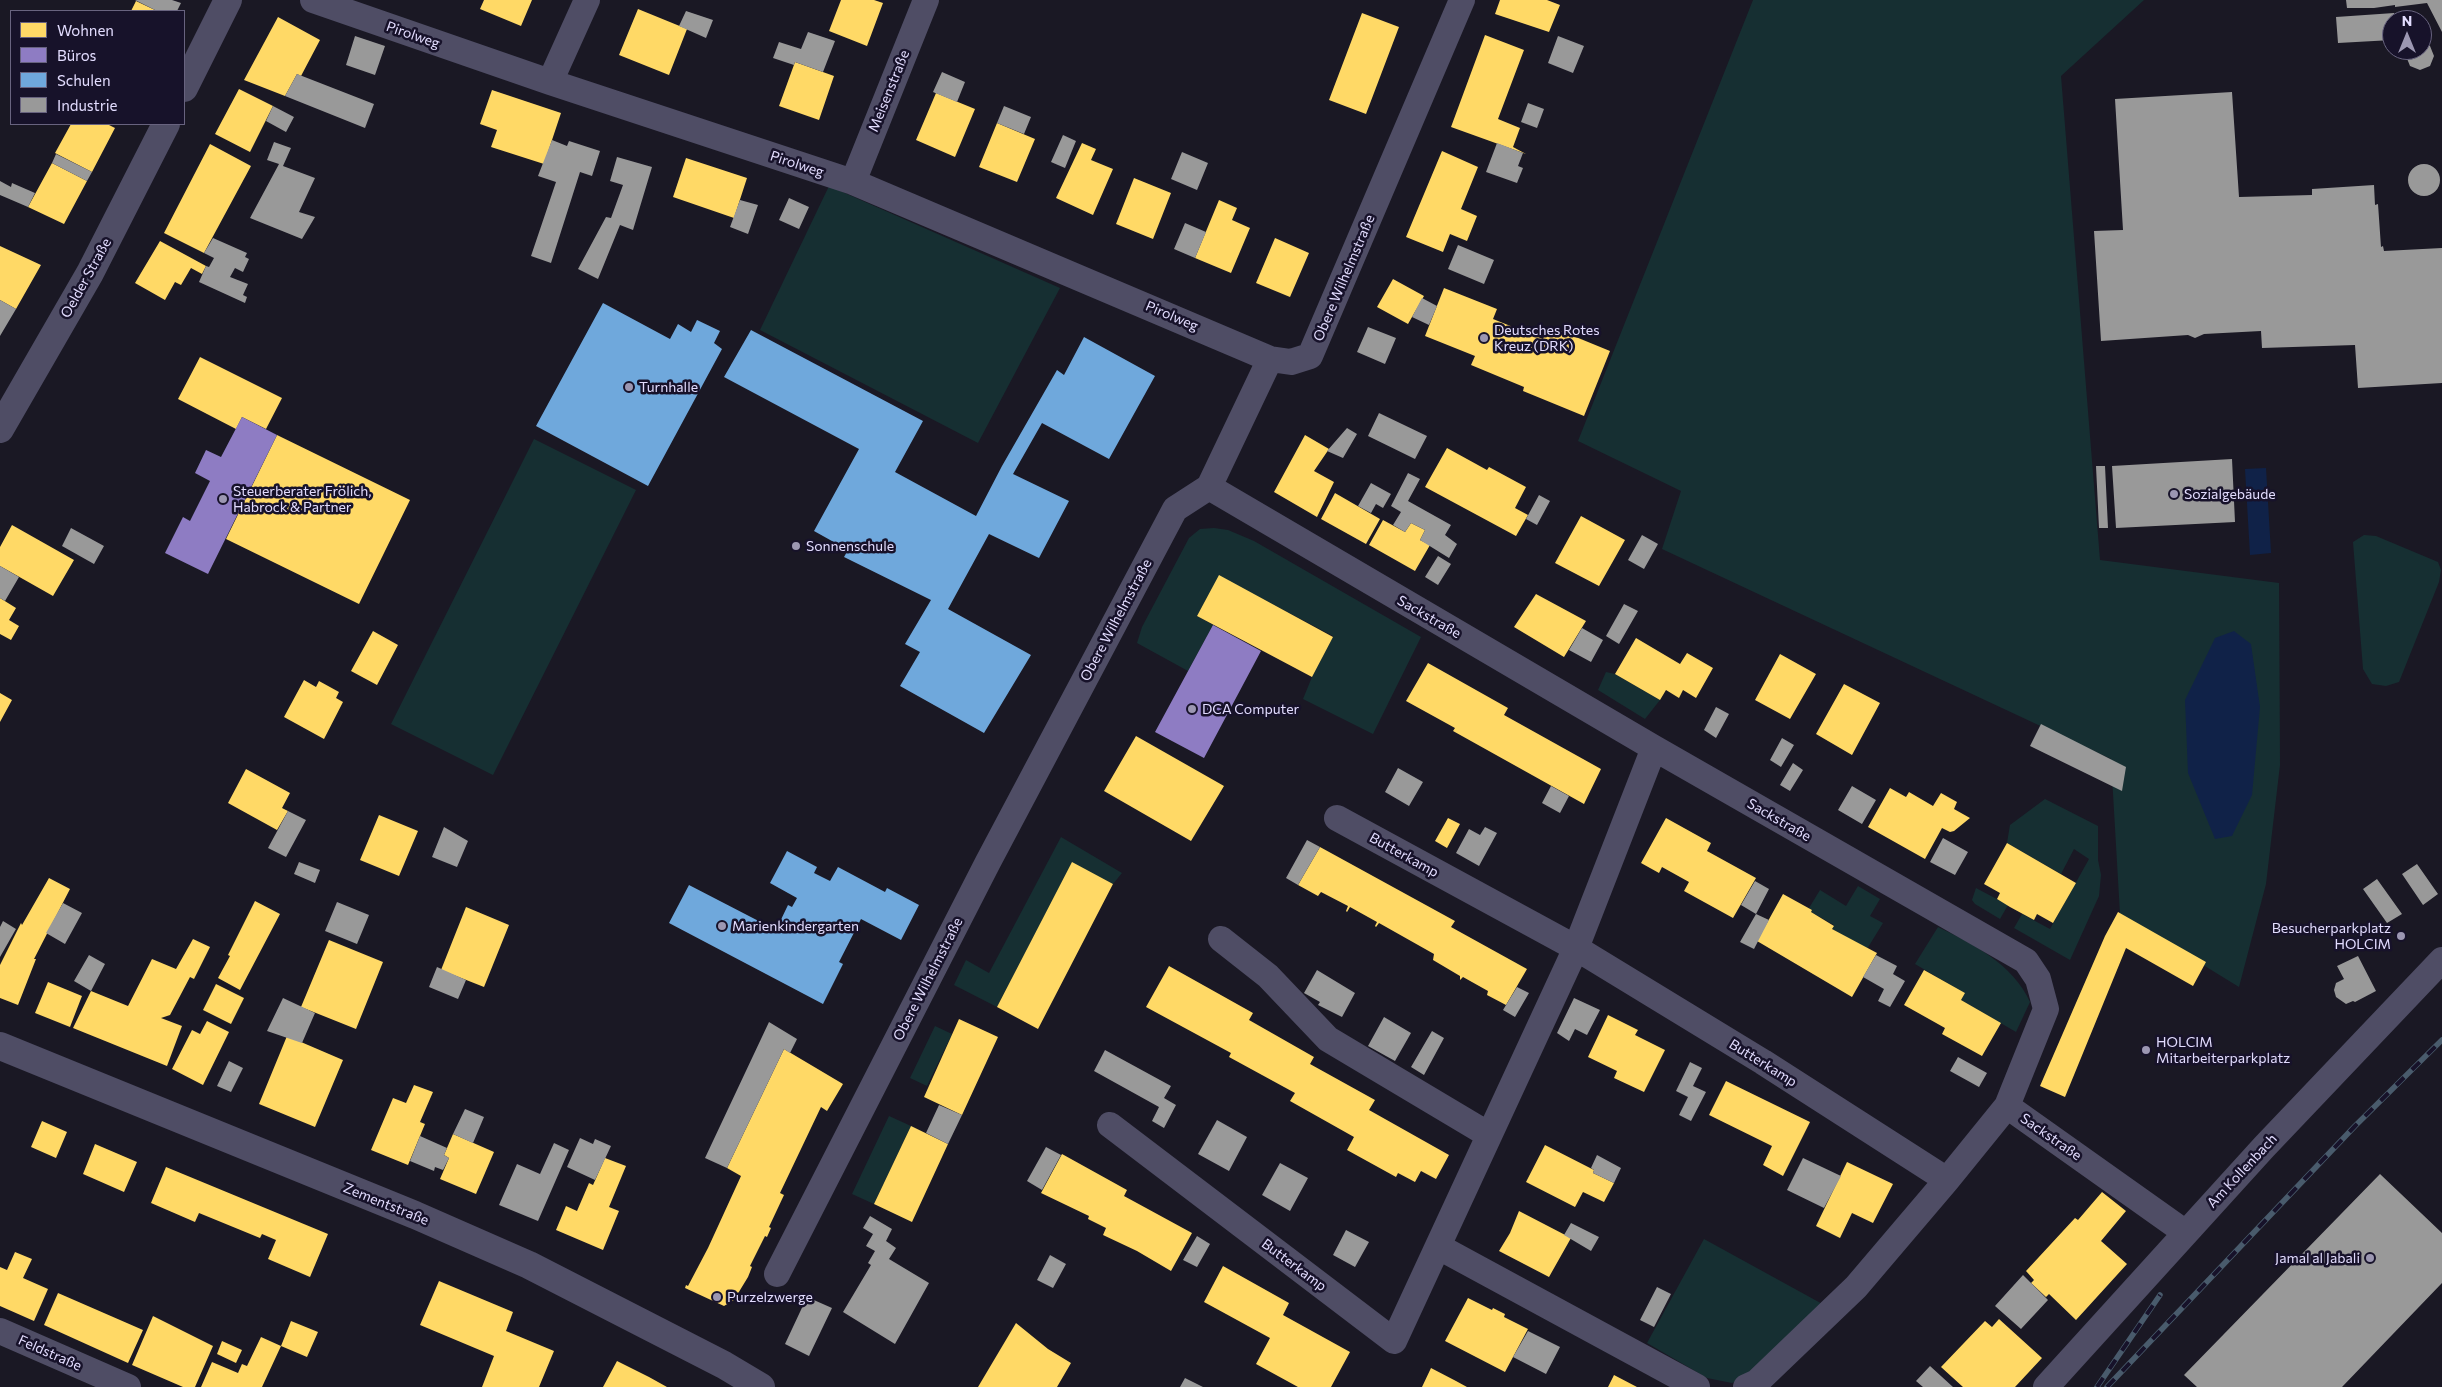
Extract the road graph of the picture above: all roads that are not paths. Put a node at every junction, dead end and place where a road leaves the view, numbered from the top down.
1 (228, 0) edge
2 (313, 0) edge
3 (587, 0) edge
4 (926, 0) edge
5 (1462, 0) edge
6 (550, 82) junction
7 (185, 86) edge
8 (165, 125) edge
9 (853, 182) junction
10 (1270, 358) junction
11 (0, 429) edge
12 (1209, 488) junction
13 (1654, 748) junction
14 (1337, 818) dead end
15 (1221, 938) dead end
16 (1576, 948) junction
17 (2442, 960) edge
18 (0, 1046) edge
19 (2007, 1106) junction
20 (1110, 1126) dead end
21 (1489, 1135) junction
22 (1947, 1180) junction
23 (2186, 1233) junction
24 (1439, 1247) junction
25 (777, 1274) dead end
26 (0, 1331) edge
27 (128, 1387) edge
28 (761, 1387) edge
29 (1697, 1387) edge
30 (1746, 1387) edge
31 (2046, 1387) edge

1 - 7 street
2 - 6 street, Pirolweg
3 - 6 street
4 - 9 street, Meisenstraße
5 - 10 street, Obere Wilhelmstraße
6 - 9 street, Pirolweg
8 - 11 street, Oelder Straße
9 - 10 street, Pirolweg
10 - 12 street
12 - 13 street, Sackstraße
12 - 25 street, Obere Wilhelmstraße
13 - 16 street, Butterkamp
13 - 19 street, Sackstraße
14 - 16 street, Butterkamp
15 - 21 street
16 - 21 street, Butterkamp
16 - 22 street, Butterkamp
17 - 23 street, Am Kollenbach
18 - 28 street, Zementstraße
19 - 22 street
19 - 23 street, Sackstraße
20 - 24 street, Butterkamp
21 - 24 street, Butterkamp
22 - 30 street
23 - 31 street, Am Kollenbach
24 - 29 street
26 - 27 street, Feldstraße

